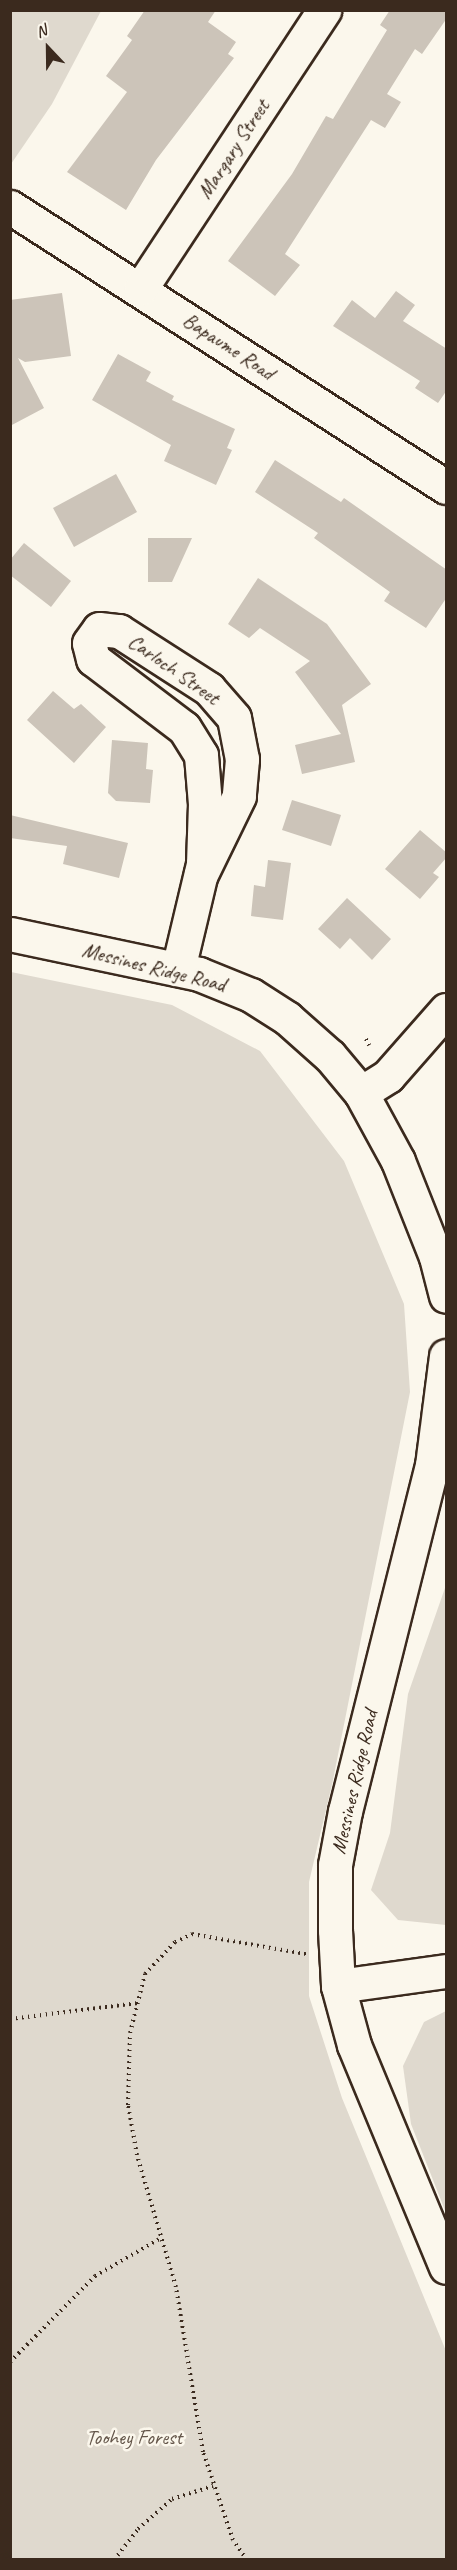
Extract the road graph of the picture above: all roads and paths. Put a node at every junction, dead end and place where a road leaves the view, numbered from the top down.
1 (324, 10) edge
2 (10, 207) edge
3 (141, 288) junction
4 (447, 487) edge
5 (201, 874) junction
6 (10, 934) edge
7 (178, 969) junction
8 (447, 1010) edge
9 (366, 1039) dead end
10 (369, 1046) dead end
11 (361, 1093) junction
12 (447, 1296) edge
13 (447, 1356) edge
14 (447, 1971) edge
15 (337, 1973) junction
16 (138, 2003) junction
17 (10, 2019) edge
18 (161, 2238) junction
19 (447, 2267) edge
20 (10, 2362) edge
21 (213, 2486) junction
22 (114, 2559) edge
23 (247, 2559) edge

1 - 3 street, Margary Street
2 - 3 street, Bapaume Road
3 - 4 street, Bapaume Road
5 - 5 street, Carloch Street
5 - 7 street, Carloch Street
6 - 7 street, Messines Ridge Road
7 - 11 street, Messines Ridge Road
8 - 11 street
9 - 10 path
11 - 12 street, Messines Ridge Road
13 - 15 street, Messines Ridge Road
14 - 15 street
15 - 16 path
15 - 19 street, Messines Ridge Road
16 - 17 path
16 - 18 path
18 - 20 path
18 - 21 path
21 - 22 path
21 - 23 path

